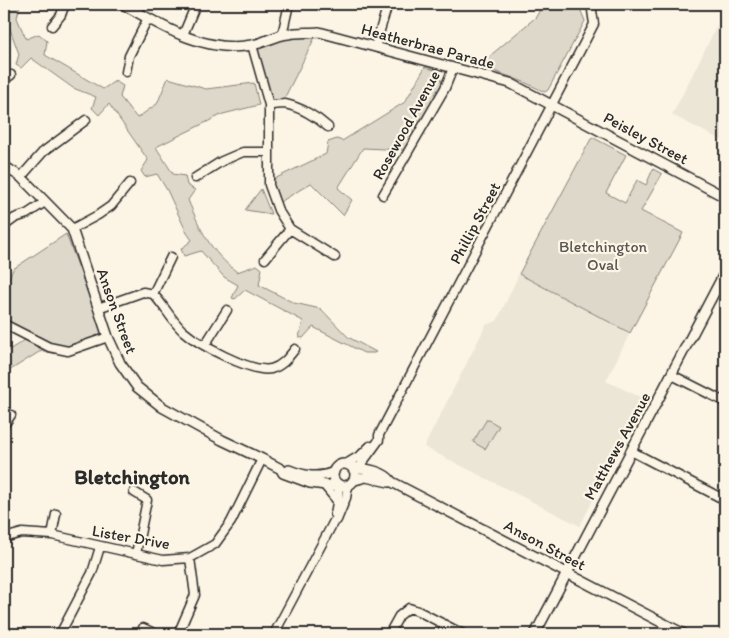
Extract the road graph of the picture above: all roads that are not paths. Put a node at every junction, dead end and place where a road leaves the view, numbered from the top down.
1 (65, 4) edge
2 (123, 4) edge
3 (196, 4) edge
4 (289, 4) edge
5 (294, 4) edge
6 (382, 4) edge
7 (388, 4) edge
8 (591, 4) edge
9 (148, 18) junction
10 (52, 26) dead end
11 (286, 34) junction
12 (183, 35) junction
13 (252, 45) junction
14 (373, 46) junction
15 (454, 68) junction
16 (126, 72) dead end
17 (11, 75) dead end
18 (4, 80) edge
19 (269, 105) junction
20 (552, 106) junction
21 (86, 120) dead end
22 (328, 127) dead end
23 (268, 152) junction
24 (4, 166) edge
25 (21, 177) junction
26 (195, 178) dead end
27 (130, 183) dead end
28 (383, 195) dead end
29 (725, 197) edge
30 (45, 202) junction
31 (4, 226) edge
32 (290, 229) junction
33 (72, 230) junction
34 (335, 256) dead end
35 (171, 257) dead end
36 (265, 259) dead end
37 (725, 272) edge
38 (153, 294) junction
39 (98, 308) junction
40 (226, 310) dead end
41 (4, 324) edge
42 (108, 337) junction
43 (205, 345) junction
44 (295, 350) dead end
45 (672, 375) junction
46 (725, 402) edge
47 (11, 415) dead end
48 (4, 425) edge
49 (379, 436) junction
50 (631, 451) junction
51 (370, 453) junction
52 (262, 459) junction
53 (351, 467) junction
54 (281, 469) junction
55 (375, 471) junction
56 (334, 472) junction
57 (392, 482) junction
58 (352, 483) junction
59 (338, 484) junction
60 (324, 485) junction
61 (134, 492) dead end
62 (725, 500) edge
63 (338, 502) junction
64 (56, 514) dead end
65 (334, 521) junction
66 (52, 535) junction
67 (4, 538) edge
68 (100, 546) junction
69 (136, 554) junction
70 (190, 558) junction
71 (567, 573) junction
72 (143, 628) dead end
73 (60, 634) edge
74 (156, 634) edge
75 (178, 634) edge
76 (274, 634) edge
77 (390, 634) edge
78 (463, 634) edge
79 (535, 634) edge
80 (684, 634) edge

1 - 10 street
2 - 9 street, Heatherbrae Parade
3 - 12 street
4 - 11 street
5 - 11 street
6 - 14 street
7 - 14 street
8 - 20 street, Phillip Street
9 - 12 street, Heatherbrae Parade
9 - 16 street
11 - 13 street, Heatherbrae Parade
11 - 14 street, Heatherbrae Parade
12 - 13 street, Heatherbrae Parade
13 - 19 street
14 - 15 street, Heatherbrae Parade
15 - 20 street, Heatherbrae Parade
15 - 28 street, Rosewood Avenue
17 - 18 street
19 - 22 street
19 - 23 street
20 - 29 street, Peisley Street
20 - 49 street, Phillip Street
21 - 25 street
23 - 26 street
23 - 32 street
24 - 25 street, Anson Street
25 - 30 street, Anson Street
27 - 33 street
30 - 31 street
30 - 33 street, Anson Street
32 - 34 street
32 - 36 street
33 - 39 street, Anson Street
35 - 38 street
37 - 45 street, Matthews Avenue
38 - 39 street
38 - 43 street
39 - 42 street, Anson Street
40 - 43 street
41 - 42 street
42 - 52 street, Anson Street
43 - 44 street
45 - 46 street
45 - 50 street, Matthews Avenue
47 - 48 street
49 - 51 street, Phillip Street
49 - 53 street, Phillip Street
50 - 62 street
50 - 71 street, Matthews Avenue
51 - 53 street, Phillip Street
51 - 55 street
52 - 54 street, Anson Street
52 - 70 street, Lister Drive
53 - 55 street
53 - 56 street
53 - 58 street
54 - 56 street, Anson Street
54 - 60 street, Anson Street
55 - 57 street, Anson Street
56 - 59 street
57 - 58 street, Anson Street
57 - 71 street, Anson Street
58 - 59 street
58 - 65 street
59 - 60 street, Anson Street
59 - 63 street
60 - 63 street
61 - 69 street
63 - 65 street
64 - 66 street
65 - 76 street
66 - 67 street, Lister Drive
66 - 68 street, Lister Drive
68 - 69 street, Lister Drive
68 - 73 street
69 - 70 street, Lister Drive
70 - 75 street
71 - 79 street, Matthews Avenue
71 - 80 street, Anson Street
72 - 74 street
77 - 78 street

